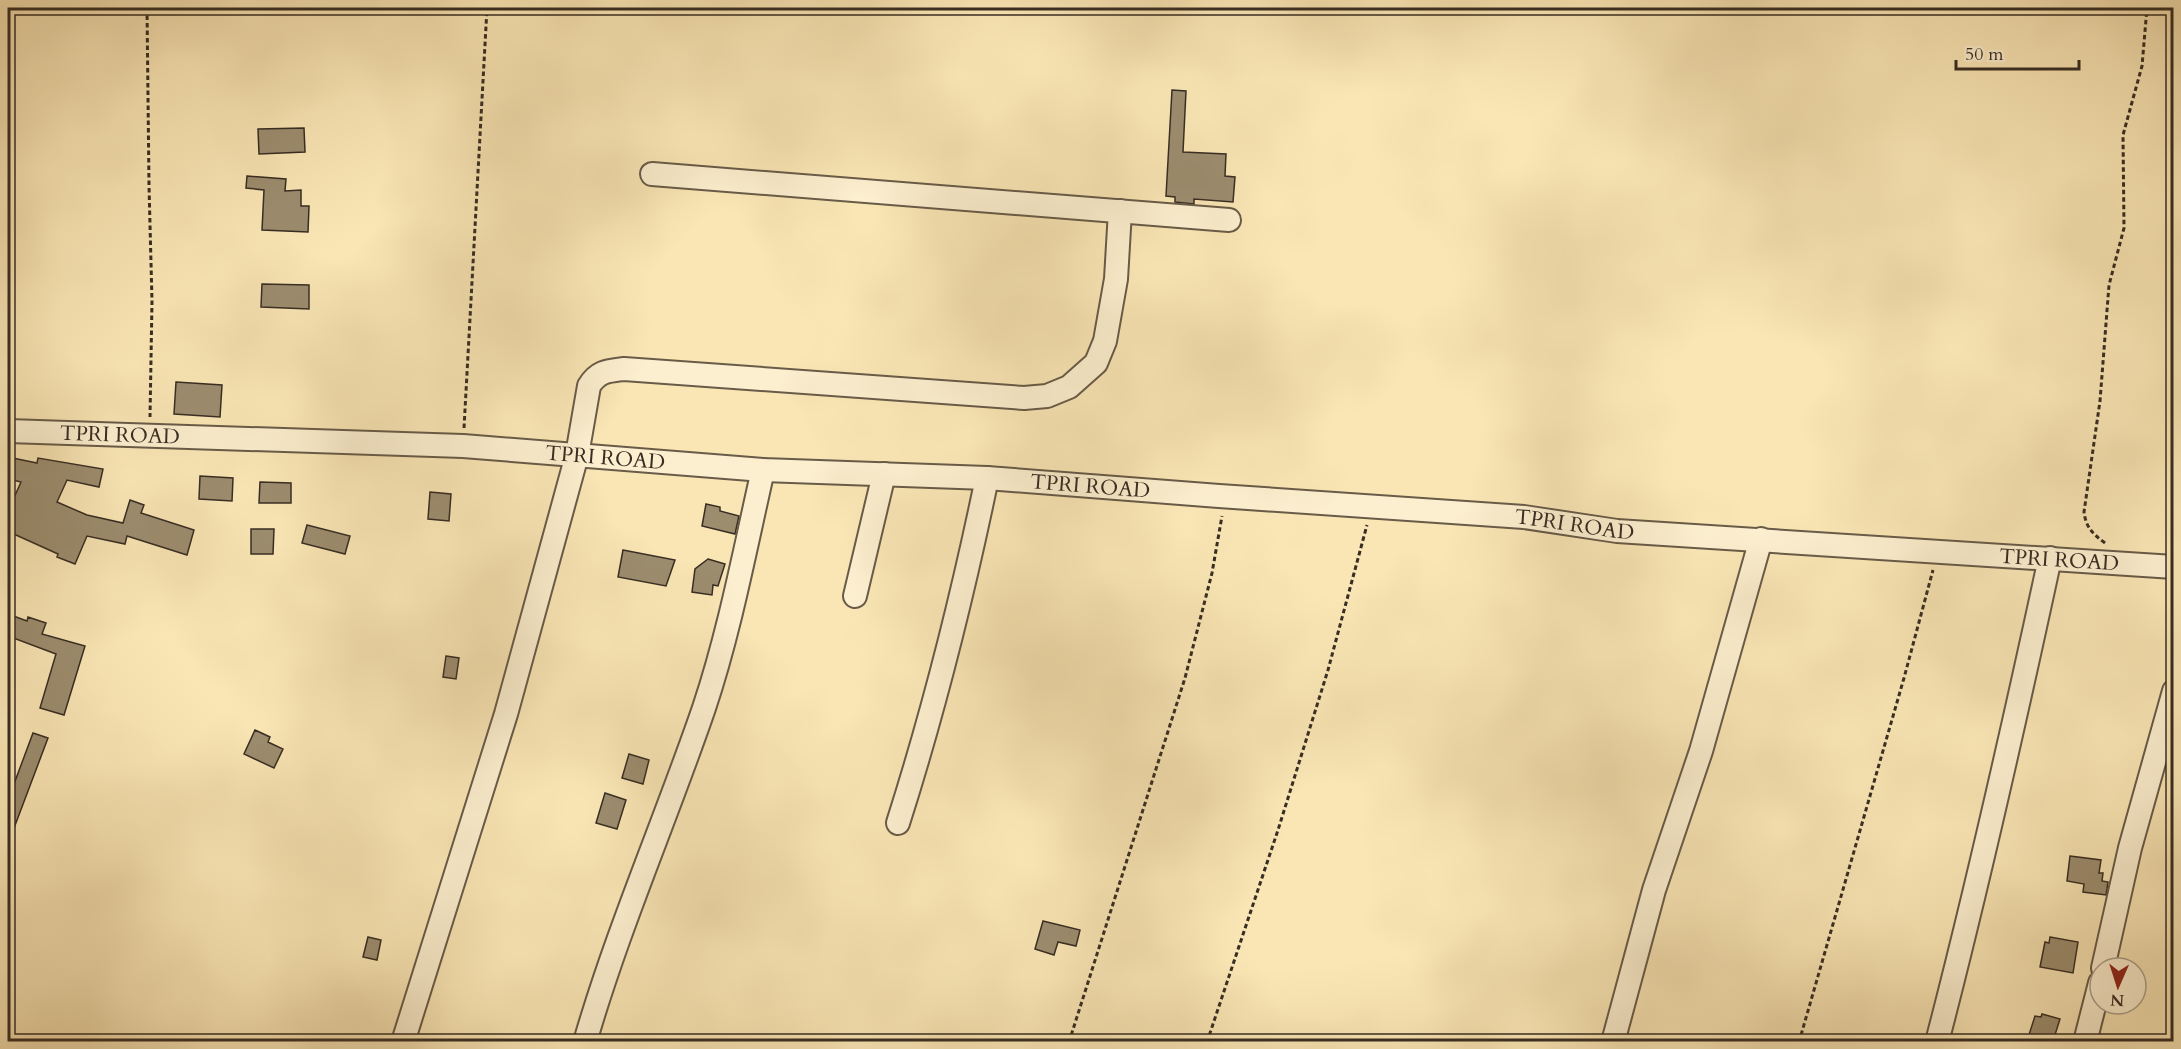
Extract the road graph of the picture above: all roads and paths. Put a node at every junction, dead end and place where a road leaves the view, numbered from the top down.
1 (147, 8) edge
2 (487, 8) edge
3 (2147, 8) edge
4 (652, 174) dead end
5 (1120, 211) junction
6 (1229, 220) dead end
7 (8, 431) edge
8 (149, 434) junction
9 (463, 446) junction
10 (577, 455) junction
11 (763, 470) junction
12 (884, 474) junction
13 (987, 478) junction
14 (1219, 496) junction
15 (1372, 506) junction
16 (1761, 539) junction
17 (2107, 545) dead end
18 (1938, 550) junction
19 (2049, 558) junction
20 (2174, 567) edge
21 (855, 596) dead end
22 (2174, 690) edge
23 (898, 823) dead end
24 (2106, 956) edge
25 (2091, 1016) edge
26 (404, 1041) edge
27 (585, 1041) edge
28 (1069, 1041) edge
29 (1207, 1041) edge
30 (1613, 1041) edge
31 (1799, 1041) edge
32 (1936, 1041) edge
33 (2085, 1041) edge

1 - 8 path
2 - 9 path
3 - 17 path
4 - 5 street
5 - 6 street
5 - 10 street
7 - 8 street, TPRI ROAD
8 - 9 street, TPRI ROAD
9 - 10 street, TPRI ROAD
10 - 11 street, TPRI ROAD
10 - 26 street
11 - 12 street, TPRI ROAD
11 - 27 street
12 - 13 street, TPRI ROAD
12 - 21 street
13 - 14 street, TPRI ROAD
13 - 23 street
14 - 15 street, TPRI ROAD
14 - 28 path
15 - 16 street, TPRI ROAD
15 - 29 path
16 - 18 street, TPRI ROAD
16 - 30 street
18 - 19 street, TPRI ROAD
18 - 31 path
19 - 20 street, TPRI ROAD
19 - 32 street
22 - 24 street
25 - 33 street

